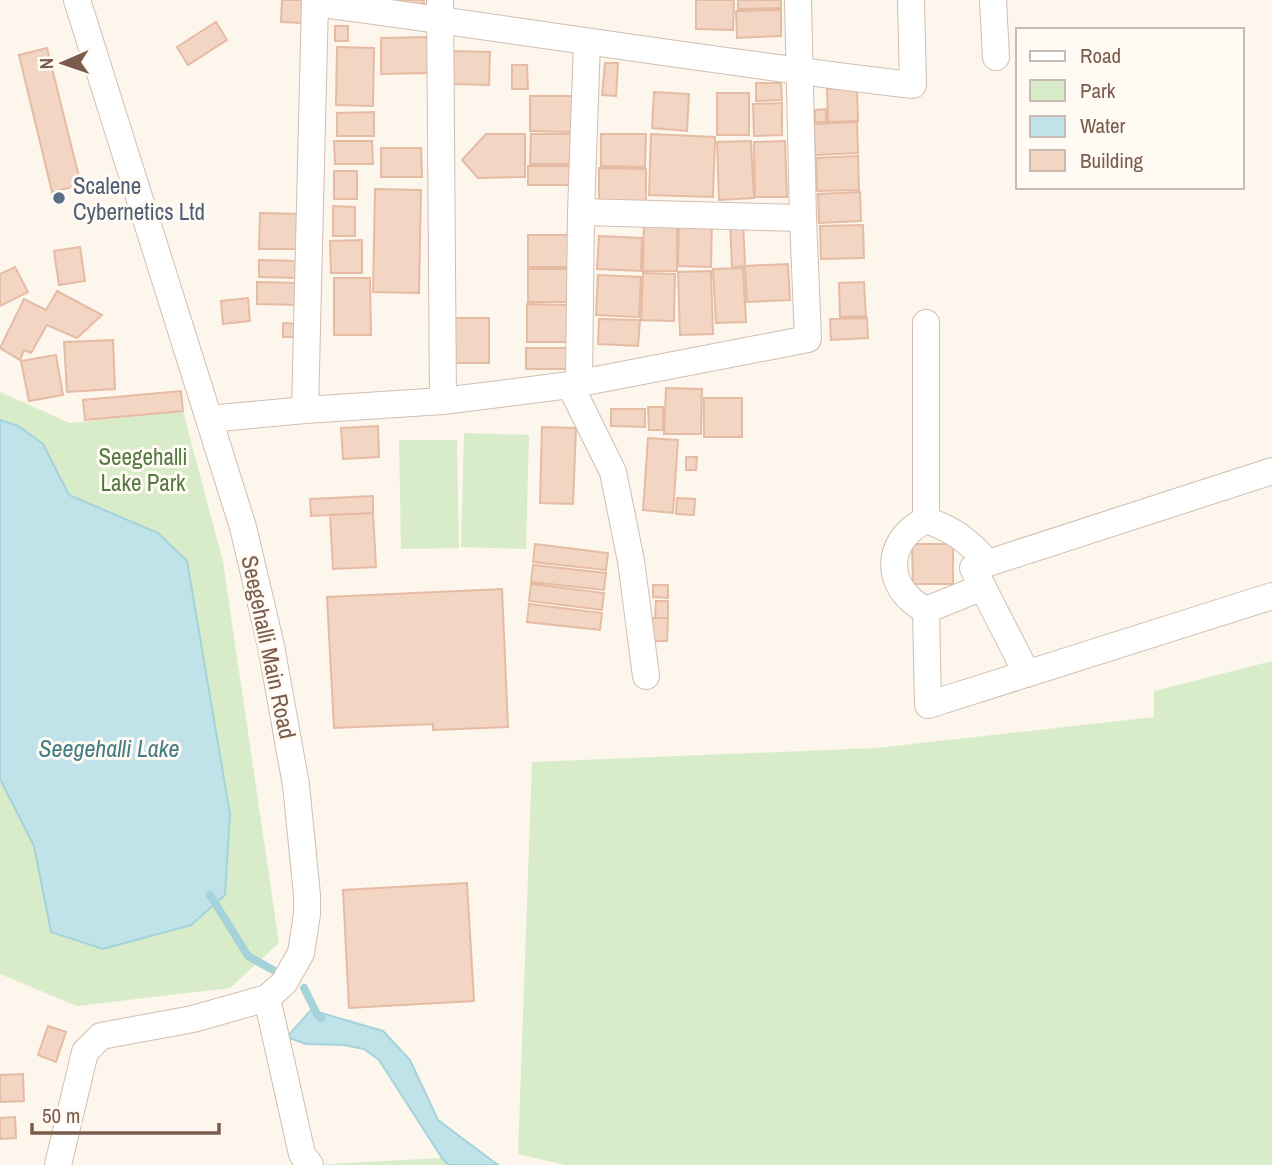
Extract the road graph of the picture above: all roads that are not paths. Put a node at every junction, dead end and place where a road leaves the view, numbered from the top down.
1 (77, 0) edge
2 (798, 0) edge
3 (911, 0) edge
4 (993, 0) edge
5 (315, 2) edge
6 (440, 10) edge
7 (587, 42) junction
8 (996, 57) dead end
9 (800, 72) junction
10 (581, 212) junction
11 (803, 218) junction
12 (926, 323) dead end
13 (575, 384) junction
14 (443, 401) junction
15 (305, 410) junction
16 (209, 419) junction
17 (1272, 471) edge
18 (926, 520) junction
19 (985, 575) junction
20 (1272, 596) edge
21 (926, 610) junction
22 (1027, 674) junction
23 (646, 676) dead end
24 (267, 998) junction
25 (58, 1165) edge
26 (310, 1165) edge

1 - 16 street, Seegehalli Main Road
2 - 9 street
3 - 9 street
4 - 8 street
5 - 6 street
5 - 15 street
6 - 7 street
6 - 14 street
7 - 9 street
7 - 10 street
9 - 11 street
10 - 11 street
10 - 13 street
11 - 13 street
12 - 18 street
13 - 14 street
13 - 23 street
14 - 15 street
15 - 16 street
16 - 24 street, Seegehalli Main Road
17 - 19 street
18 - 19 street
18 - 21 street
19 - 21 street
19 - 22 street
20 - 22 street
21 - 22 street
24 - 25 street
24 - 26 street

